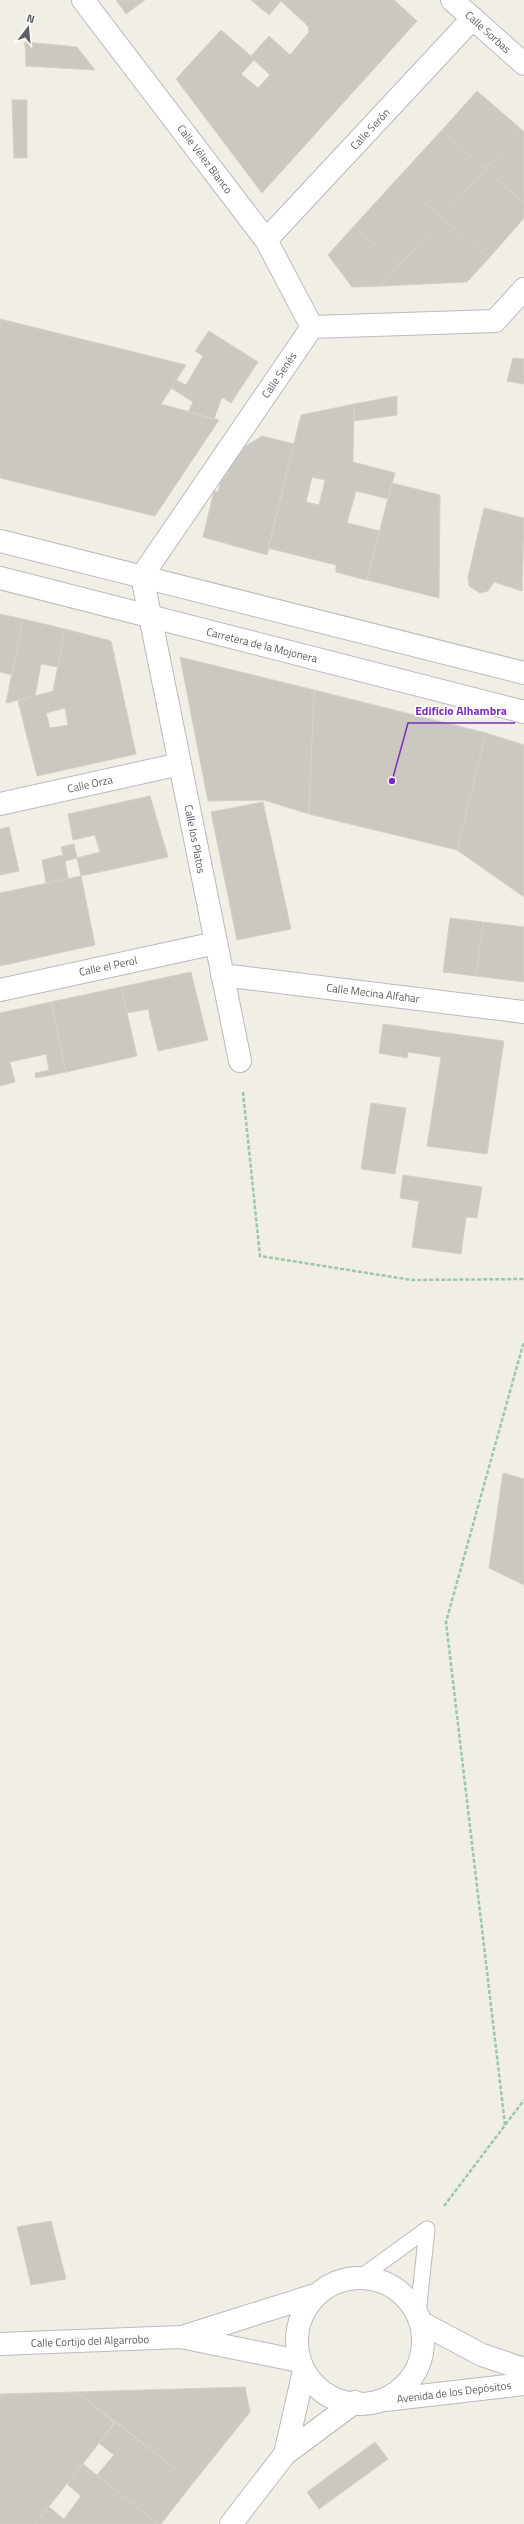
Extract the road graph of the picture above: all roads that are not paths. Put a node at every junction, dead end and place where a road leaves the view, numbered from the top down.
1 (83, 0) edge
2 (452, 0) edge
3 (473, 18) junction
4 (524, 64) edge
5 (266, 240) junction
6 (524, 289) edge
7 (312, 327) junction
8 (0, 541) edge
9 (142, 576) junction
10 (0, 578) edge
11 (150, 616) junction
12 (524, 673) edge
13 (524, 712) edge
14 (180, 764) junction
15 (0, 804) edge
16 (216, 943) junction
17 (222, 975) junction
18 (0, 990) edge
19 (524, 1012) edge
20 (240, 1061) road end
21 (361, 2276) junction
22 (315, 2295) junction
23 (419, 2318) junction
24 (181, 2337) junction
25 (0, 2344) edge
26 (301, 2366) junction
27 (524, 2368) edge
28 (524, 2384) edge
29 (384, 2400) junction
30 (355, 2402) junction
31 (285, 2454) junction
32 (231, 2524) edge

1 - 5 street, Calle Vélez Blanco
2 - 3 street, Calle Sorbas
3 - 4 street, Calle Sorbas
3 - 5 street, Calle Serón
5 - 7 street, Calle Vélez Blanco
6 - 7 street
7 - 9 street, Calle Senés
8 - 9 street
9 - 11 street
9 - 12 street
10 - 11 street, Carretera de la Mojonera
11 - 13 street, Carretera de la Mojonera
11 - 14 street, Calle los Platos
14 - 15 street, Calle Orza
14 - 16 street, Calle los Platos
16 - 17 street, Calle los Platos
16 - 18 street, Calle el Perol
17 - 19 street, Calle Mecina Alfahar
17 - 20 street, Calle los Platos
21 - 22 street
21 - 23 street
21 - 23 lane
22 - 24 street, Calle Cortijo del Algarrobo
22 - 26 street
23 - 27 street, Avenida de los Depósitos
23 - 29 street
24 - 25 street, Calle Cortijo del Algarrobo
24 - 26 street, Calle Cortijo del Algarrobo
26 - 30 street
26 - 31 street
28 - 29 street, Avenida de los Depósitos
29 - 30 street
30 - 31 street
31 - 32 street

